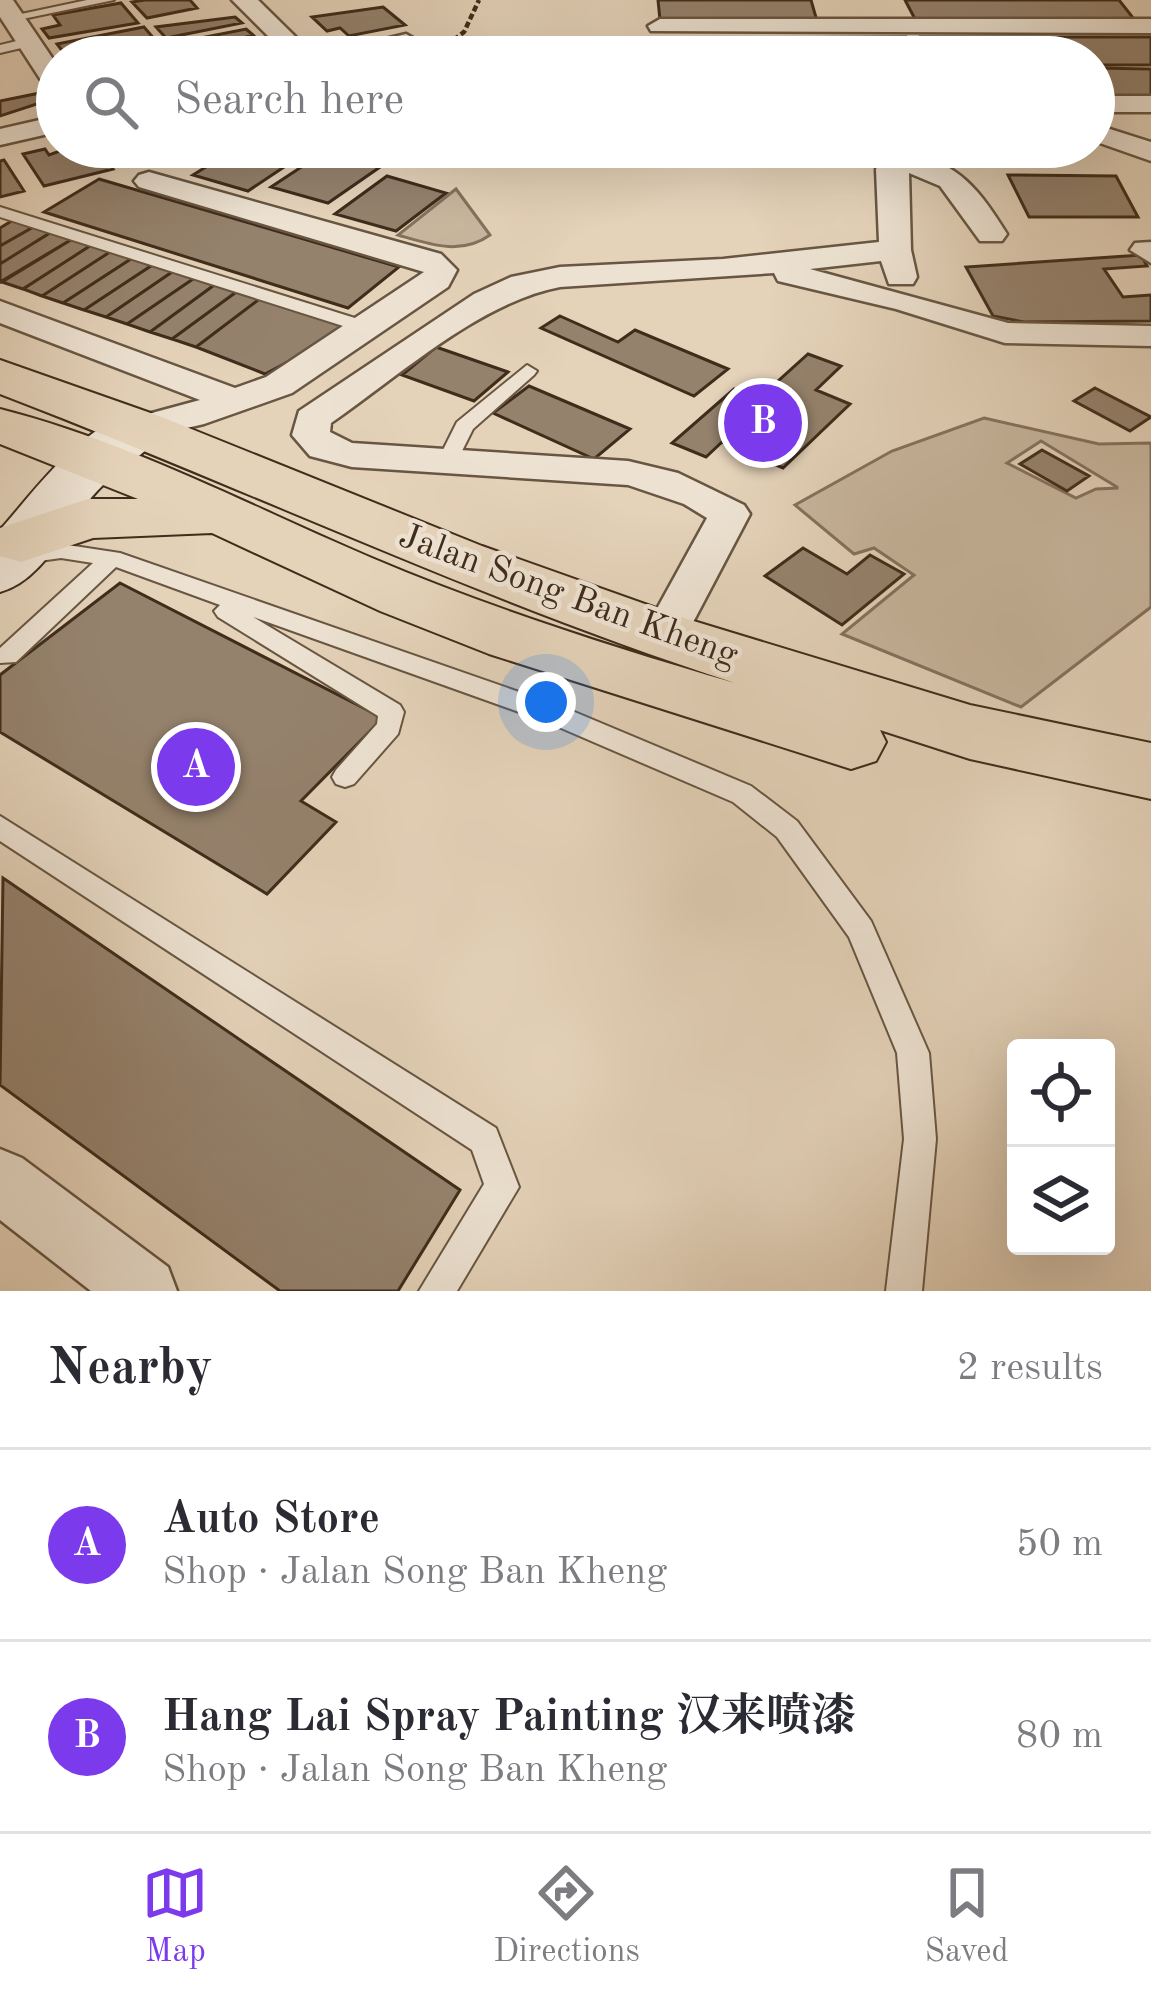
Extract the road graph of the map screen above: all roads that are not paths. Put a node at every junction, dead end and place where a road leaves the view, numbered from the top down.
1 (108, 0) edge
2 (244, 0) edge
3 (7, 9) edge
4 (660, 26) dead end
5 (1151, 26) edge
6 (281, 36) edge
7 (28, 42) junction
8 (0, 49) edge
9 (36, 54) edge
10 (1140, 104) edge
11 (36, 129) edge
12 (1151, 131) edge
13 (0, 137) edge
14 (1115, 139) edge
15 (1151, 152) edge
16 (892, 168) edge
17 (937, 168) edge
18 (149, 181) dead end
19 (0, 212) edge
20 (991, 234) dead end
21 (895, 250) junction
22 (723, 269) junction
23 (907, 302) junction
24 (0, 311) edge
25 (368, 328) junction
26 (1151, 336) edge
27 (527, 371) dead end
28 (0, 376) edge
29 (230, 400) junction
30 (0, 426) edge
31 (101, 438) junction
32 (446, 464) junction
33 (234, 518) junction
34 (8, 547) edge
35 (112, 558) junction
36 (183, 585) junction
37 (664, 637) junction
38 (7, 656) dead end
39 (1151, 771) edge
40 (345, 777) dead end
41 (1151, 817) edge
42 (0, 827) edge
43 (0, 1180) edge
44 (144, 1291) edge
45 (437, 1291) edge
46 (904, 1291) edge

1 - 3 lane
2 - 6 street
3 - 7 street
4 - 5 street
7 - 8 lane
7 - 9 street
10 - 12 street
11 - 13 street
14 - 15 street
16 - 21 street
17 - 20 street
18 - 25 street
19 - 25 lane
21 - 22 street
21 - 23 street
22 - 23 street
22 - 32 street
23 - 26 street
24 - 29 street
25 - 29 street
27 - 32 lane
28 - 31 main road, Jalan Song Ban Kheng
29 - 31 street
30 - 31 main road, Jalan Song Ban Kheng
31 - 33 main road, Jalan Song Ban Kheng
31 - 34 main road
31 - 37 main road, Jalan Song Ban Kheng
32 - 37 street
33 - 34 main road
33 - 41 main road, Jalan Song Ban Kheng
34 - 35 lane
35 - 36 lane
35 - 38 lane
36 - 40 lane
36 - 46 lane
37 - 39 main road, Jalan Song Ban Kheng
42 - 45 lane
43 - 44 street

